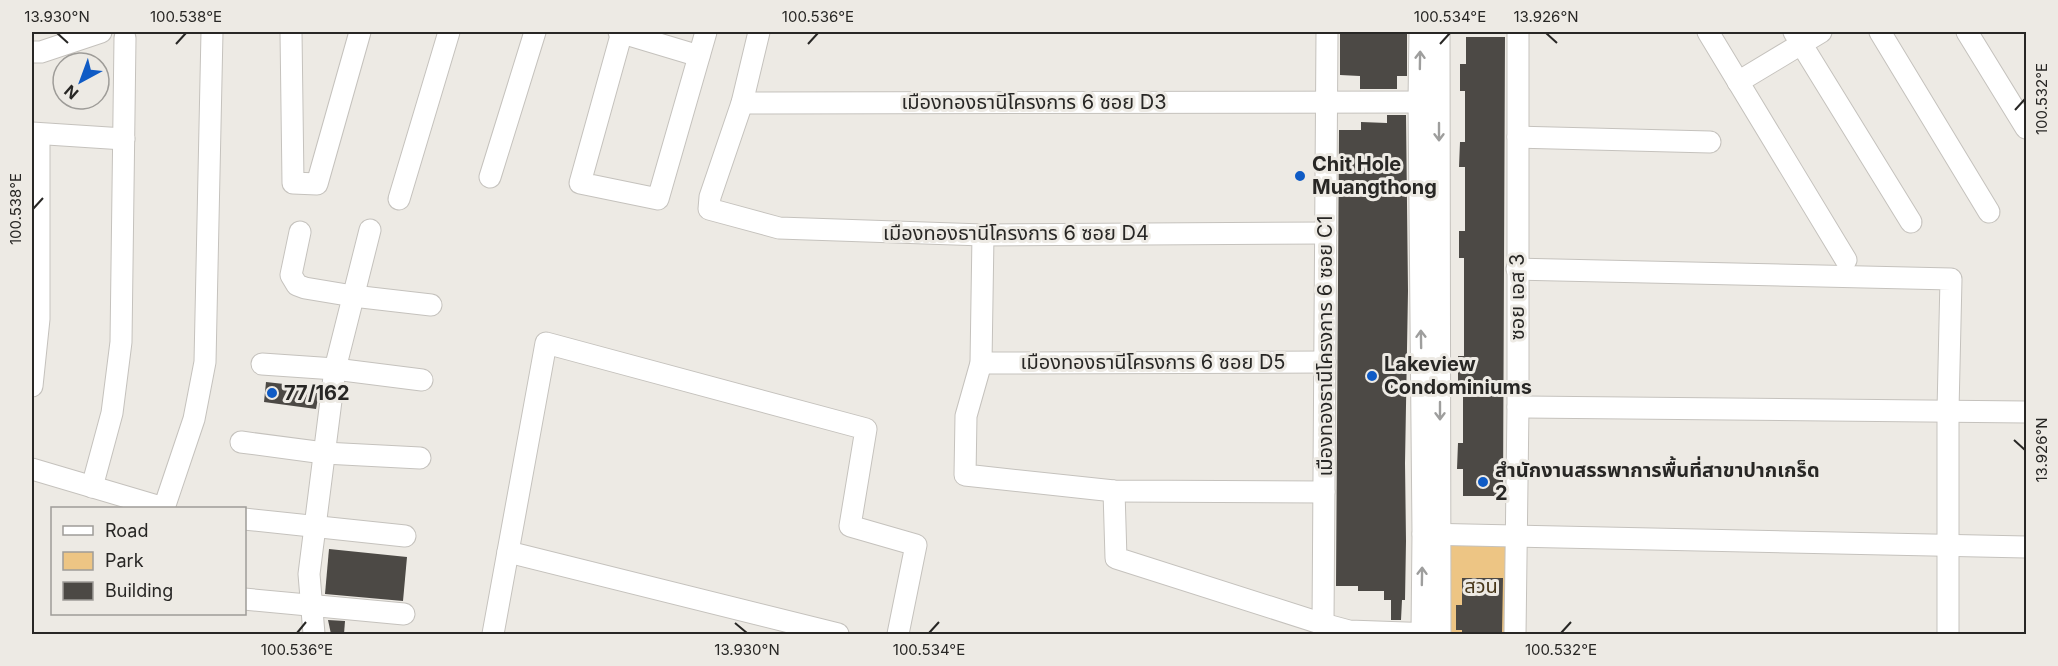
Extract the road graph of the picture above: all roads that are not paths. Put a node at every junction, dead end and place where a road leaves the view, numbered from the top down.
1 (101, 32) edge
2 (212, 32) edge
3 (291, 32) edge
4 (360, 32) edge
5 (449, 32) edge
6 (535, 32) edge
7 (621, 32) edge
8 (706, 32) edge
9 (759, 32) edge
10 (1327, 32) edge
11 (1420, 32) edge
12 (1439, 32) edge
13 (1518, 32) edge
14 (1708, 32) edge
15 (1821, 32) edge
16 (1880, 32) edge
17 (1967, 32) edge
18 (125, 34) edge
19 (1798, 38) edge
20 (38, 45) edge
21 (699, 56) junction
22 (1738, 82) junction
23 (1327, 102) junction
24 (1429, 102) junction
25 (742, 103) junction
26 (2026, 128) edge
27 (35, 134) edge
28 (1518, 137) junction
29 (124, 139) junction
30 (1710, 142) dead end
31 (490, 177) dead end
32 (399, 200) dead end
33 (1989, 212) dead end
34 (1911, 222) dead end
35 (370, 230) dead end
36 (300, 232) dead end
37 (1326, 233) junction
38 (983, 235) junction
39 (1846, 260) dead end
40 (1517, 269) junction
41 (353, 296) junction
42 (431, 305) dead end
43 (1325, 362) junction
44 (981, 363) junction
45 (262, 364) dead end
46 (335, 369) junction
47 (422, 380) dead end
48 (32, 386) edge
49 (1518, 406) junction
50 (1948, 410) junction
51 (2026, 411) edge
52 (241, 442) dead end
53 (324, 453) junction
54 (420, 458) dead end
55 (32, 469) edge
56 (92, 487) junction
57 (1114, 492) junction
58 (1324, 492) junction
59 (161, 507) edge
60 (164, 507) edge
61 (246, 519) edge
62 (315, 527) junction
63 (1432, 534) junction
64 (405, 536) dead end
65 (1515, 537) junction
66 (1949, 545) junction
67 (2026, 546) edge
68 (508, 552) junction
69 (246, 599) edge
70 (311, 606) junction
71 (404, 614) dead end
72 (1323, 624) junction
73 (314, 634) edge
74 (493, 634) edge
75 (838, 634) edge
76 (898, 634) edge
77 (1431, 634) edge
78 (1515, 634) edge
79 (1948, 634) edge

1 - 20 street
2 - 60 street
3 - 4 street
5 - 32 street
6 - 31 street
7 - 21 street
7 - 21 street
8 - 21 street
9 - 25 street
10 - 23 street, เมืองทองธานีโครงการ 6 ซอย C1
24 -> 11 street
12 - 24 street
13 - 28 street, ซอย เอส 3
14 - 22 street
15 - 19 street
16 - 33 street
17 - 26 street
18 - 29 street
19 - 22 street
19 - 34 street
22 - 39 street
23 - 24 street, เมืองทองธานีโครงการ 6 ซอย D3
23 - 25 street, เมืองทองธานีโครงการ 6 ซอย D3
23 - 37 street, เมืองทองธานีโครงการ 6 ซอย C1
24 - 63 street
25 - 38 street, เมืองทองธานีโครงการ 6 ซอย D4
27 - 29 street
27 - 48 street
28 - 30 street
28 - 40 street, ซอย เอส 3
29 - 56 street
35 - 41 street
36 - 41 street
37 - 38 street, เมืองทองธานีโครงการ 6 ซอย D4
37 - 43 street, เมืองทองธานีโครงการ 6 ซอย C1
38 - 44 street
40 - 49 street, ซอย เอส 3
40 - 50 street
41 - 42 street
41 - 46 street
43 - 44 street, เมืองทองธานีโครงการ 6 ซอย D5
43 - 58 street, เมืองทองธานีโครงการ 6 ซอย C1
44 - 57 street
45 - 46 street
46 - 47 street
46 - 53 street
49 - 50 street
49 - 65 street, ซอย เอส 3
50 - 51 street
50 - 66 street
52 - 53 street
53 - 54 street
53 - 62 street
55 - 56 street
56 - 59 street
57 - 58 street
57 - 72 street
58 - 72 street, เมืองทองธานีโครงการ 6 ซอย C1
61 - 62 street
62 - 64 street
62 - 70 street
63 - 65 street
63 - 77 street
65 - 66 street
65 - 78 street, ซอย เอส 3
66 - 67 street
66 - 79 street
68 - 74 street
68 - 75 street
68 - 76 street
69 - 70 street
70 - 71 street
70 - 73 street
72 - 77 street

